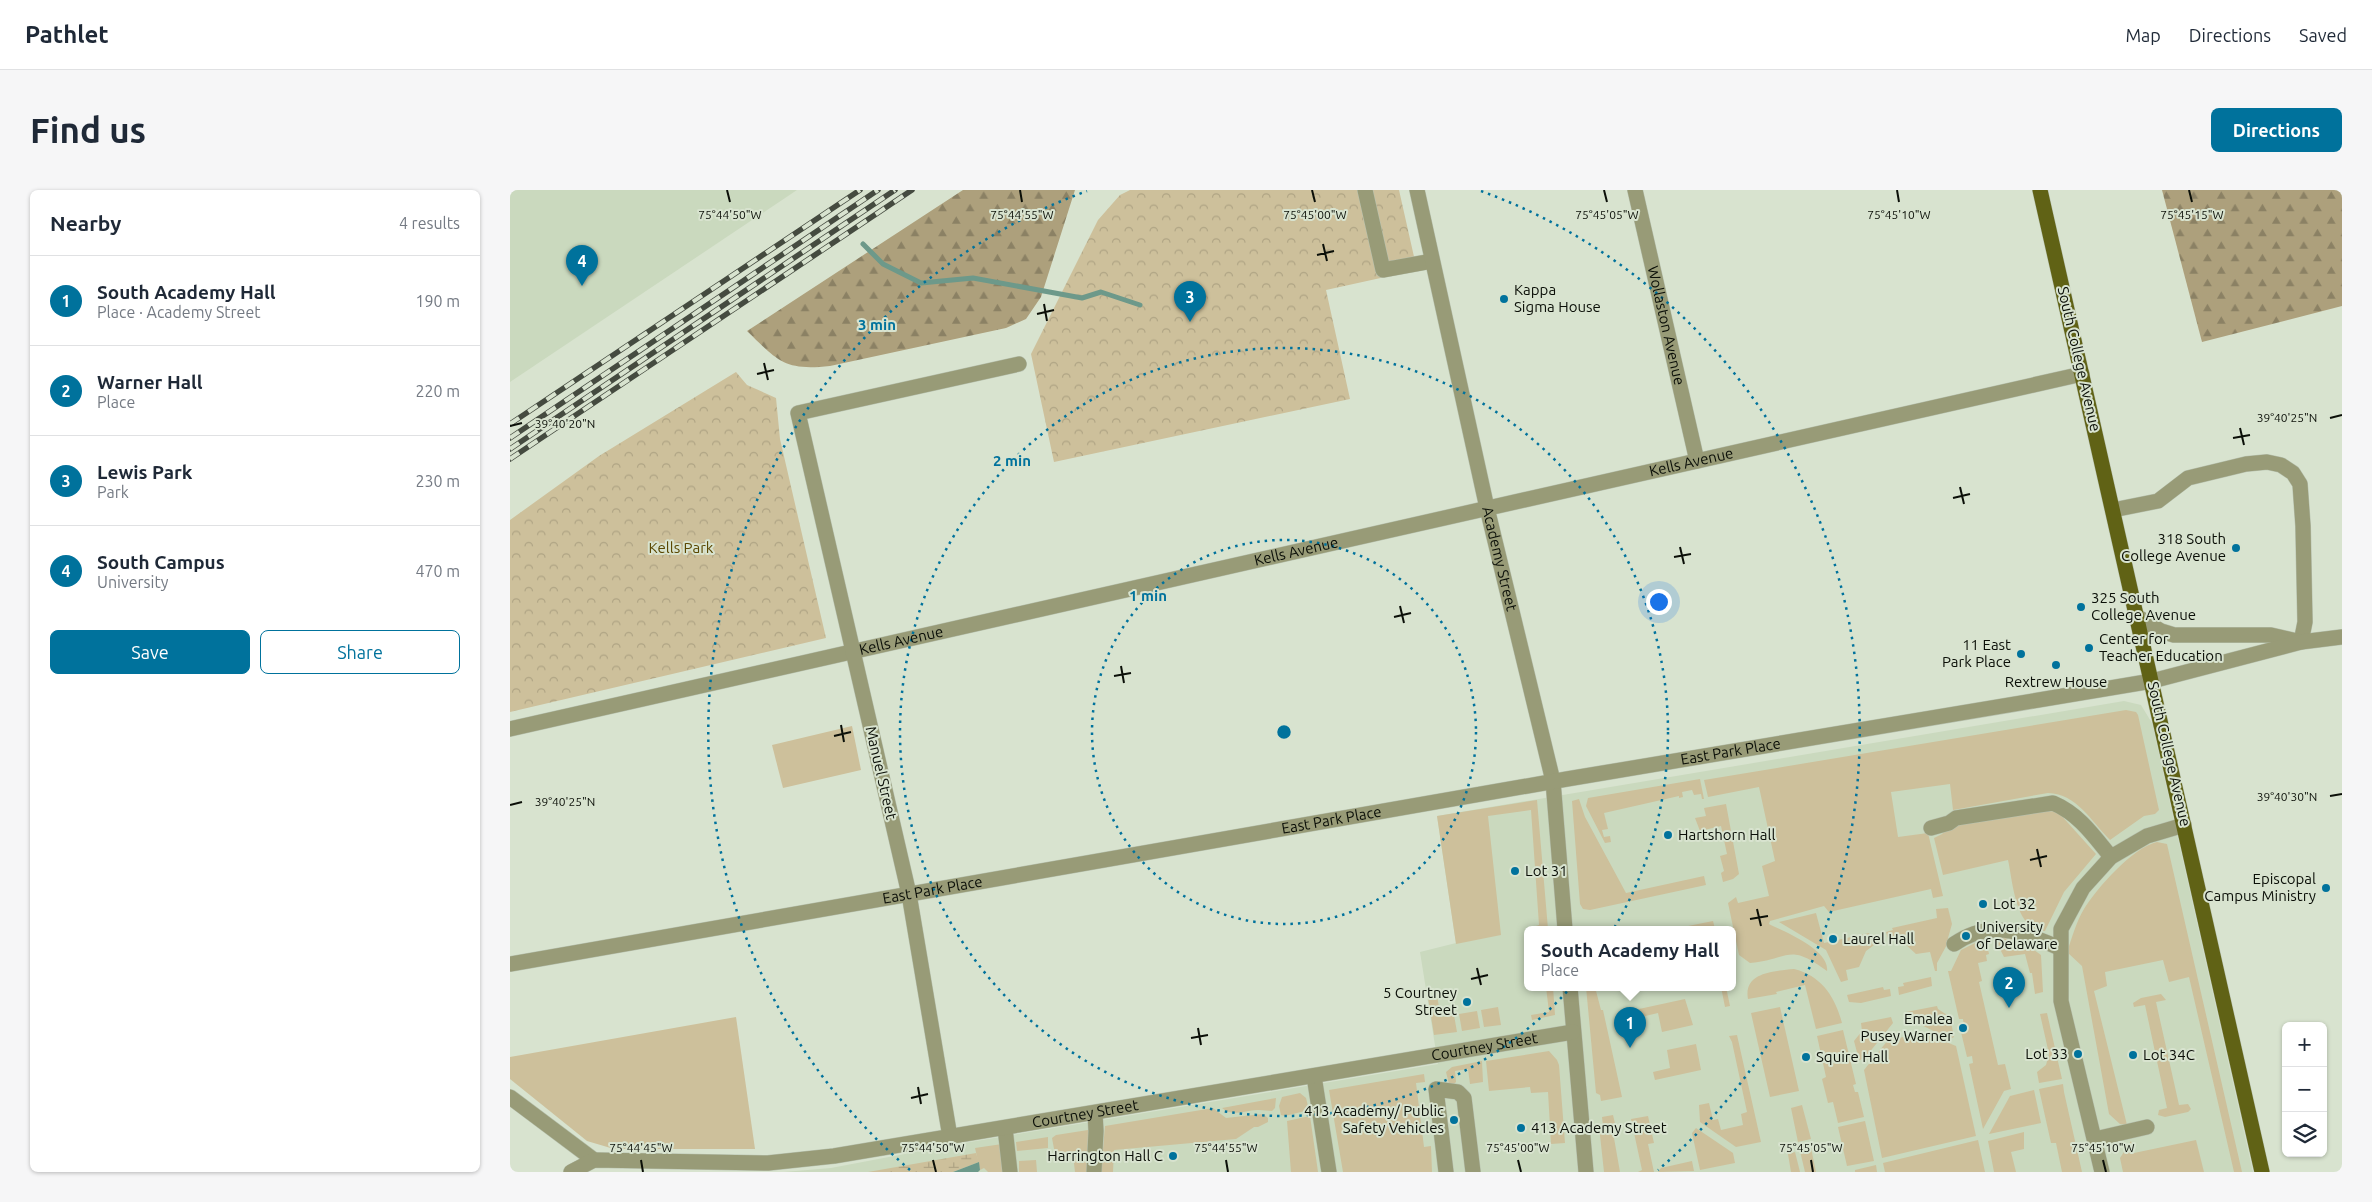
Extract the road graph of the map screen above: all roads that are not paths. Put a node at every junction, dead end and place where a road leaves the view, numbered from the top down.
1 (1365, 190) edge
2 (1417, 190) edge
3 (1635, 190) edge
4 (2040, 190) edge
5 (1432, 261) junction
6 (1019, 364) dead end
7 (2082, 374) junction
8 (1697, 461) junction
9 (1487, 508) junction
10 (2113, 510) junction
11 (2138, 617) junction
12 (2342, 637) edge
13 (2301, 642) junction
14 (853, 652) junction
15 (2152, 681) junction
16 (510, 729) edge
17 (1553, 782) junction
18 (2184, 825) junction
19 (1931, 828) dead end
20 (2110, 857) junction
21 (909, 894) junction
22 (1565, 926) edge
23 (1954, 944) dead end
24 (2060, 948) junction
25 (510, 964) edge
26 (1570, 991) edge
27 (1573, 1032) junction
28 (1314, 1076) junction
29 (510, 1097) edge
30 (1095, 1113) junction
31 (2147, 1127) dead end
32 (1005, 1128) junction
33 (950, 1136) junction
34 (2095, 1139) junction
35 (594, 1160) junction
36 (571, 1172) edge
37 (1010, 1172) edge
38 (1094, 1172) edge
39 (1330, 1172) edge
40 (1446, 1172) edge
41 (1473, 1172) edge
42 (1586, 1172) edge
43 (2102, 1172) edge
44 (2262, 1172) edge

1 - 5 street
2 - 5 street, Academy Street
3 - 8 street, Wollaston Avenue
4 - 7 main road, South College Avenue
5 - 9 street, Academy Street
6 - 14 street, Manuel Street
7 - 8 street, Kells Avenue
7 - 10 main road, South College Avenue
8 - 9 street, Kells Avenue
9 - 14 street, Kells Avenue
9 - 17 street, Academy Street
10 - 11 main road, South College Avenue
10 - 13 street
11 - 13 street
11 - 15 main road, South College Avenue
12 - 13 street
13 - 15 street, East Park Place
14 - 16 street, Kells Avenue
14 - 21 street, Manuel Street
15 - 17 street, East Park Place
15 - 18 main road, South College Avenue
17 - 21 street, East Park Place
17 - 22 street, Academy Street
18 - 20 street
18 - 44 main road, South College Avenue
19 - 20 street
20 - 24 street
21 - 25 street, East Park Place
21 - 33 street, Manuel Street
23 - 24 street
24 - 34 street
26 - 27 street
27 - 28 street, Courtney Street
27 - 42 street
28 - 30 street, Courtney Street
28 - 39 street
29 - 35 street
30 - 32 street, Courtney Street
30 - 38 street
31 - 34 street
32 - 33 street, Courtney Street
32 - 37 street
33 - 35 street, Courtney Street
34 - 43 street
35 - 36 street
40 - 41 street

